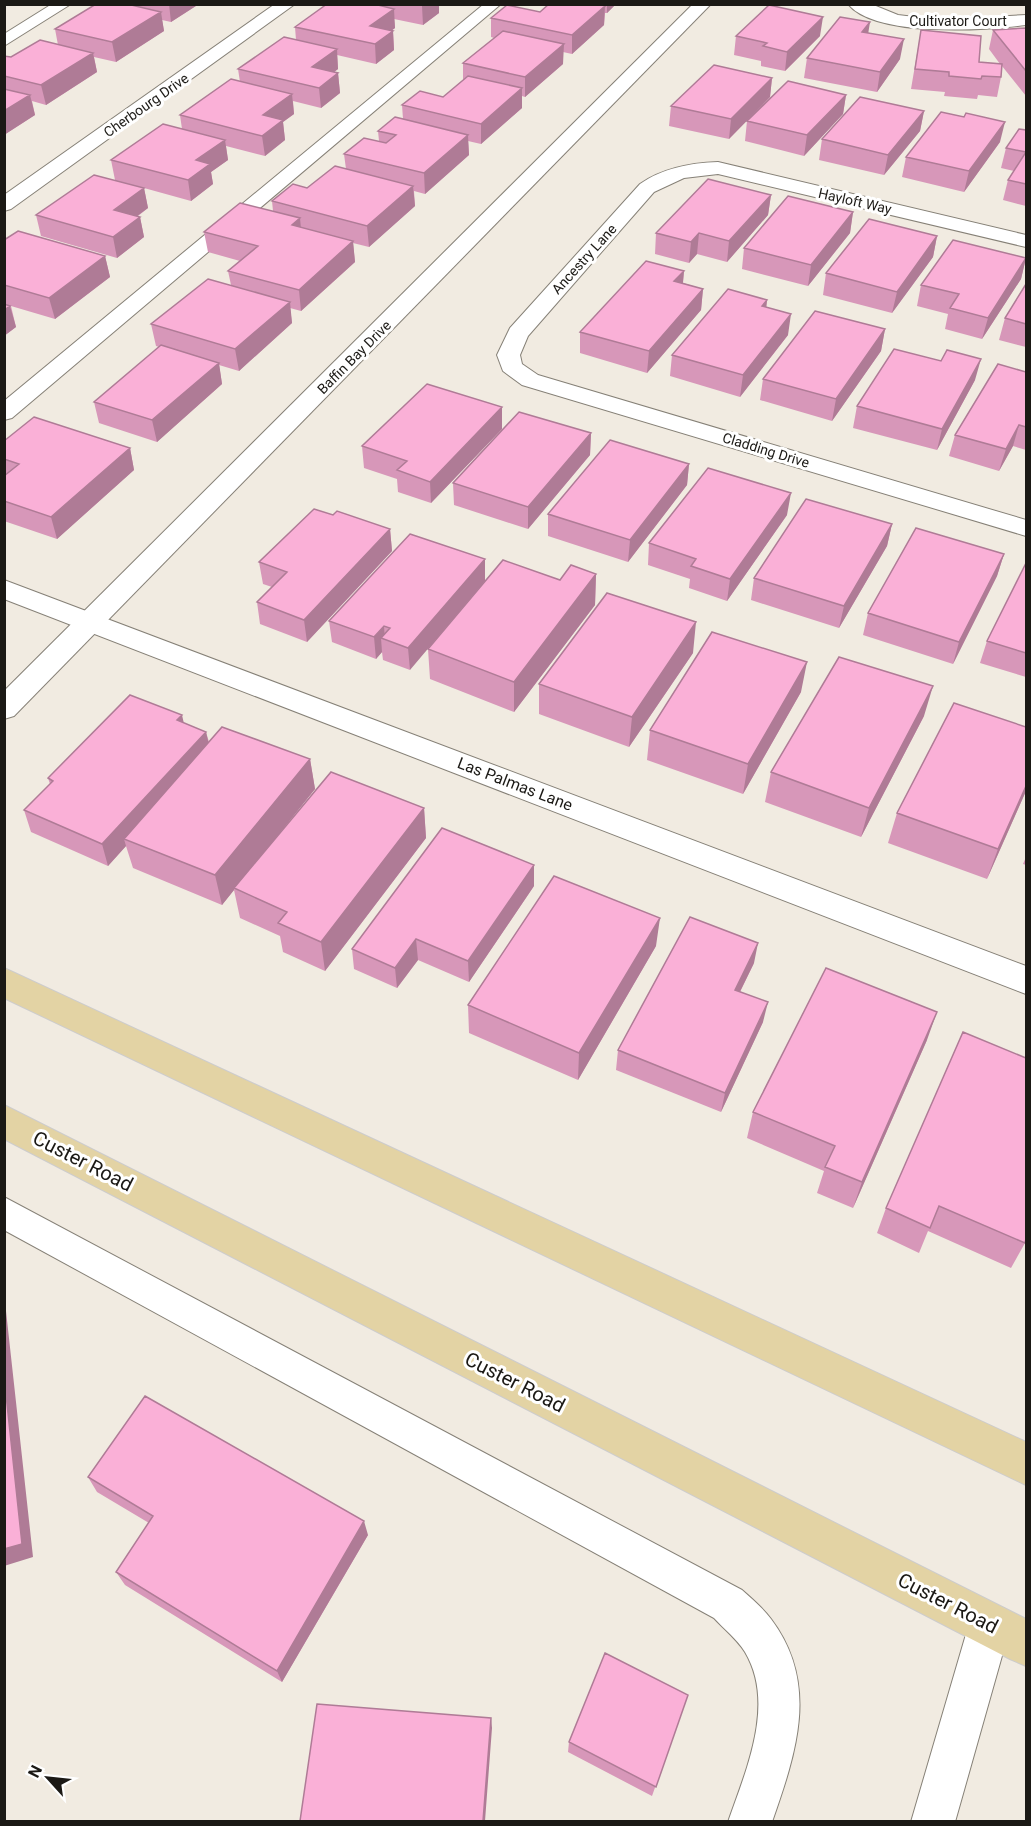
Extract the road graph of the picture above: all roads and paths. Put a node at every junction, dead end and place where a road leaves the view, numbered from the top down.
1 (64, 4) edge
2 (287, 4) edge
3 (494, 4) edge
4 (703, 4) edge
5 (856, 4) edge
6 (1026, 20) edge
7 (4, 41) edge
8 (682, 171) joint
9 (4, 205) edge
10 (1026, 241) edge
11 (510, 366) joint
12 (4, 412) edge
13 (1026, 528) edge
14 (4, 589) edge
15 (91, 622) junction
16 (4, 708) edge
17 (1026, 980) edge
18 (4, 982) edge
19 (4, 1121) edge
20 (4, 1212) edge
21 (1026, 1464) edge
22 (990, 1624) junction
23 (1026, 1643) edge
24 (750, 1821) edge
25 (933, 1821) edge

1 - 7 lane
2 - 9 street, Cherbourg Drive
3 - 12 lane
4 - 15 street, Baffin Bay Drive
5 - 6 street, Cultivator Court
8 - 10 street, Hayloft Way
8 - 11 street, Ancestry Lane
11 - 13 street, Cladding Drive
14 - 15 street, Las Palmas Lane
15 - 16 street, Baffin Bay Drive
15 - 17 street, Las Palmas Lane
18 - 21 main road
19 - 22 main road, Custer Road
20 - 24 lane
22 - 23 main road, Custer Road
22 - 25 lane

